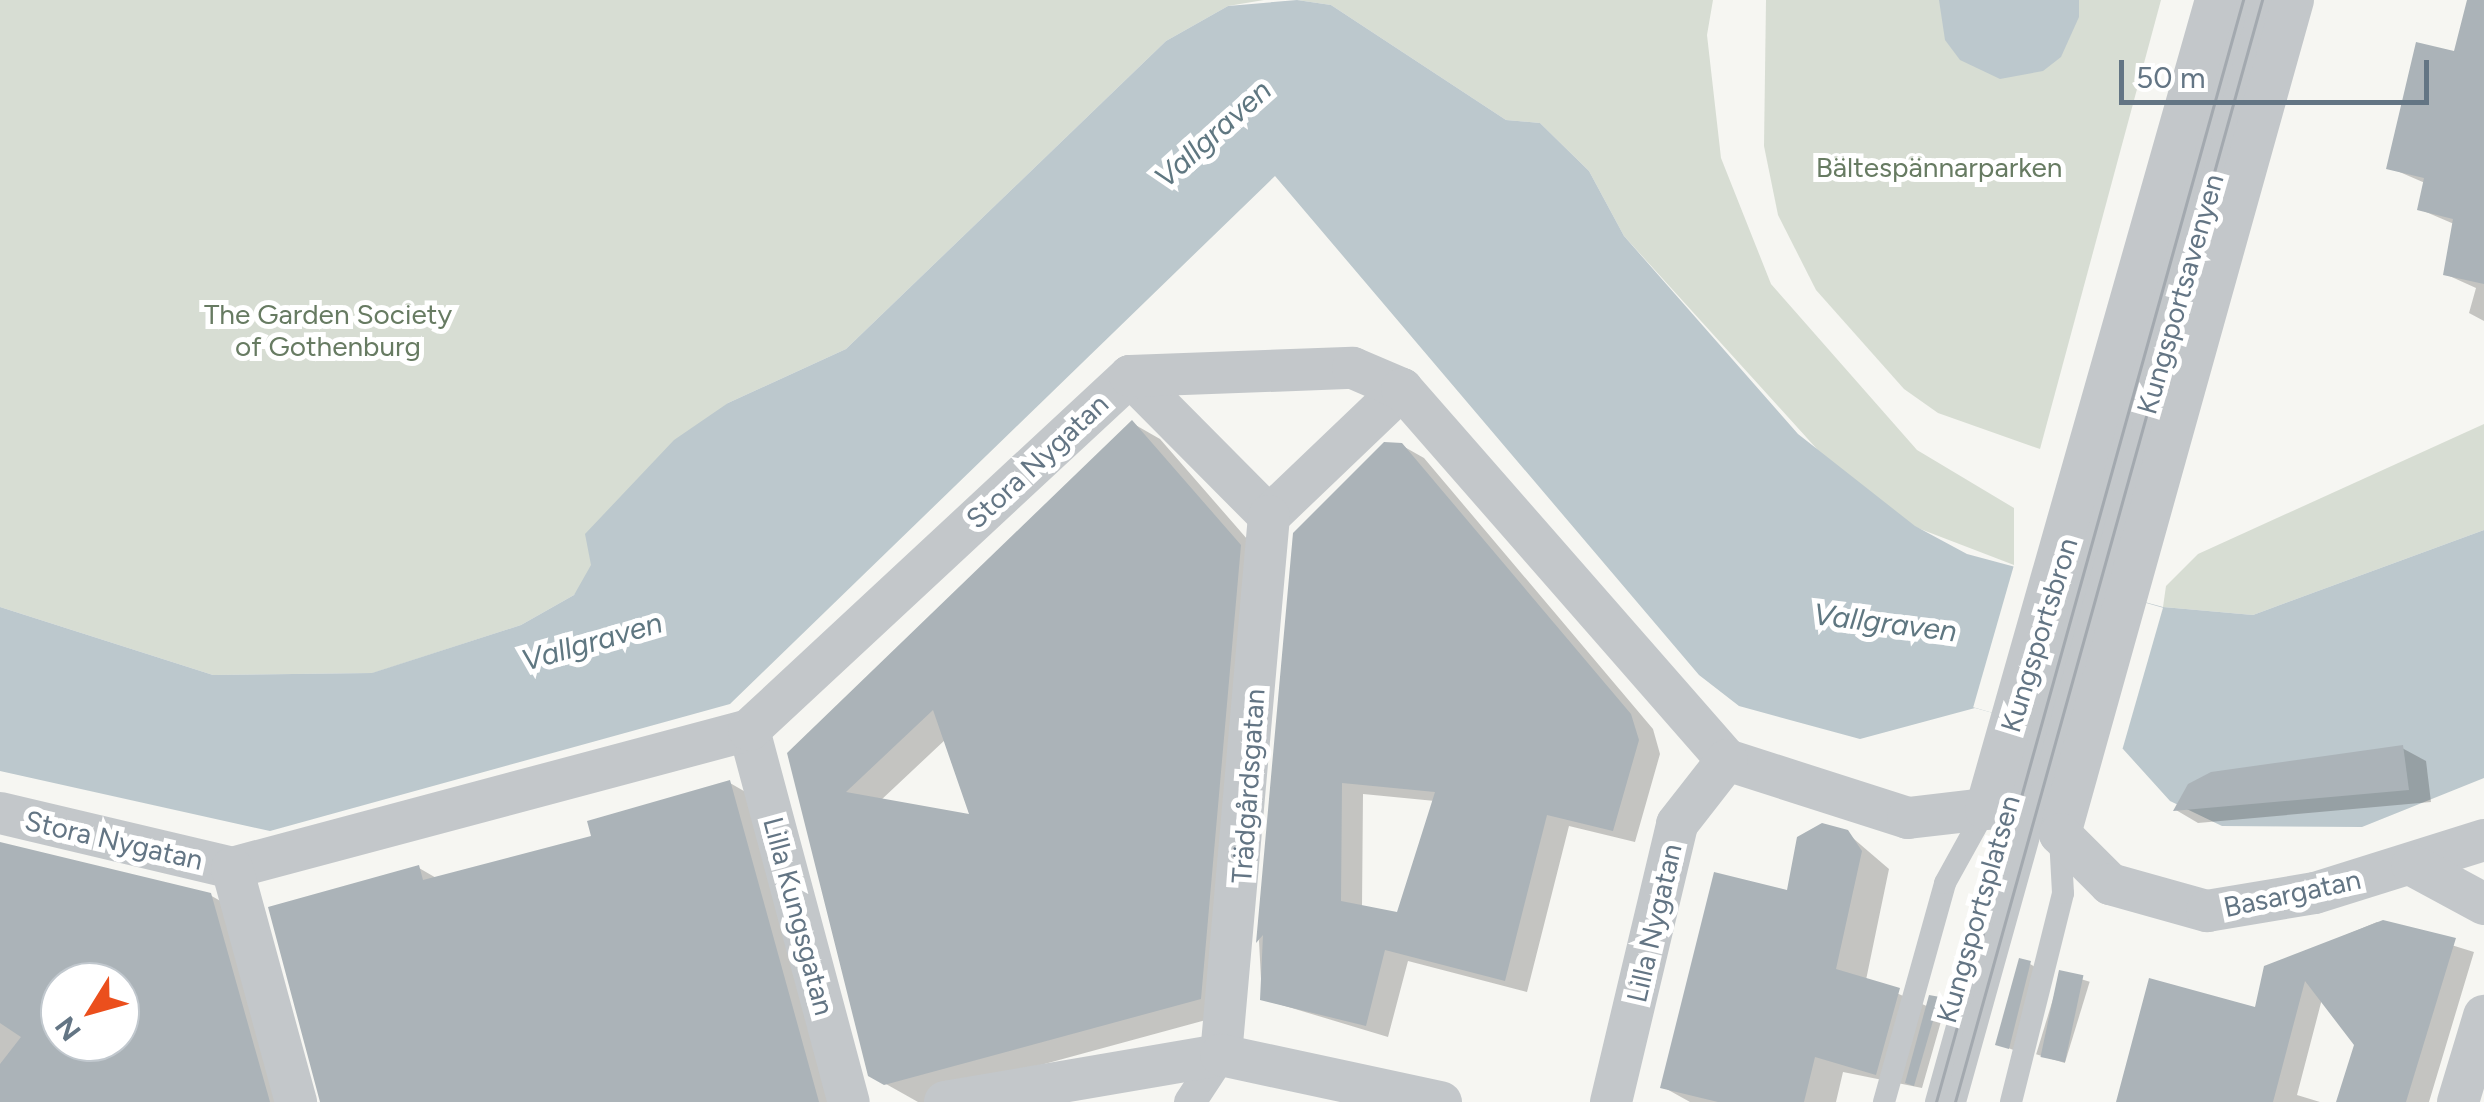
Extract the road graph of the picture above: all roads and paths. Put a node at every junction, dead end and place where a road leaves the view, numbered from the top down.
1 (2216, 0) edge
2 (2243, 0) edge
3 (2262, 0) edge
4 (2294, 0) edge
5 (1130, 376) junction
6 (1402, 389) junction
7 (2100, 466) junction
8 (2161, 486) joint
9 (1269, 516) junction
10 (2088, 586) junction
11 (2049, 729) junction
12 (749, 730) junction
13 (1727, 760) junction
14 (1986, 810) junction
15 (0, 813) edge
16 (2060, 834) junction
17 (2484, 840) edge
18 (2412, 865) junction
19 (232, 868) junction
20 (2484, 904) edge
21 (2484, 1016) edge
22 (1221, 1055) junction
23 (1024, 1094) edge
24 (296, 1102) edge
25 (850, 1102) edge
26 (945, 1102) edge
27 (1190, 1102) edge
28 (1441, 1102) edge
29 (1611, 1102) edge
30 (1884, 1102) edge
31 (1936, 1102) edge
32 (1955, 1102) edge
33 (2011, 1102) edge
34 (2458, 1102) edge

1 - 7 street, Kungsportsavenyen
2 - 7 lane, Kungsportsavenyen
3 - 10 lane, Kungsportsavenyen
4 - 8 street, Kungsportsavenyen
5 - 6 street, Stora Nygatan
5 - 9 street
5 - 12 street, Stora Nygatan
6 - 9 street
6 - 13 street, Stora Nygatan
7 - 10 street, Kungsportsbron
8 - 10 street, Kungsportsbron
9 - 22 street, Trädgårdsgatan
10 - 11 street, Kungsportsbron
10 - 11 street, Kungsportsbron
11 - 14 street, Kungsportsbron
11 - 16 street, Kungsportsbron
11 - 31 lane
11 - 32 lane, Kungsportsplatsen
12 - 19 street, Stora Nygatan
12 - 25 street, Lilla Kungsgatan
13 - 14 street
13 - 29 street, Lilla Nygatan
14 - 30 lane, Kungsportsplatsen
15 - 19 street, Stora Nygatan
16 - 18 street, Basargatan
16 - 33 lane
17 - 18 street, Basargatan
18 - 20 street
19 - 24 street
21 - 34 street
22 - 23 street
22 - 27 street
22 - 28 street
23 - 26 street

